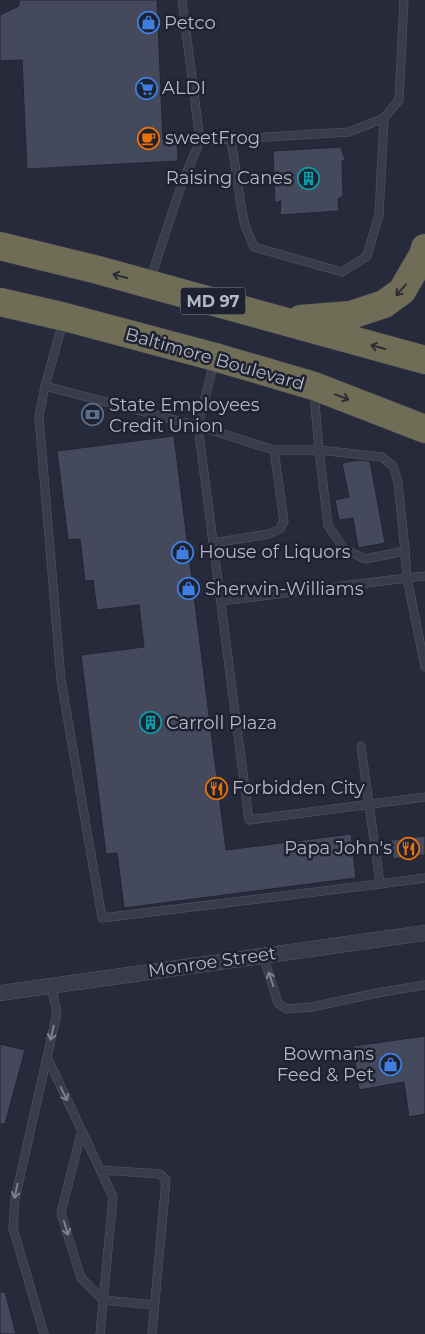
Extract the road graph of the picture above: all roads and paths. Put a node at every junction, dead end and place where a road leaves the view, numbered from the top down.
1 (182, 0) edge
2 (404, 0) edge
3 (384, 118) junction
4 (231, 139) junction
5 (200, 140) junction
6 (0, 246) edge
7 (425, 248) edge
8 (149, 284) junction
9 (0, 302) edge
10 (257, 314) junction
11 (65, 317) junction
12 (215, 357) junction
13 (425, 360) edge
14 (45, 386) junction
15 (314, 386) junction
16 (198, 426) junction
17 (425, 429) edge
18 (274, 450) junction
19 (319, 450) junction
20 (213, 543) junction
21 (405, 550) junction
22 (425, 576) edge
23 (407, 578) junction
24 (221, 601) junction
25 (425, 667) edge
26 (361, 746) dead end
27 (425, 797) edge
28 (369, 805) junction
29 (425, 878) edge
30 (380, 884) junction
31 (425, 933) edge
32 (263, 955) junction
33 (51, 985) junction
34 (425, 985) edge
35 (0, 993) edge
36 (47, 1057) junction
37 (82, 1130) junction
38 (101, 1170) junction
39 (103, 1300) junction
40 (154, 1305) junction
41 (44, 1334) edge
42 (100, 1334) edge
43 (152, 1334) edge

1 - 5 lane
2 - 3 lane
3 - 4 lane
3 - 4 lane
4 - 5 lane
5 - 8 lane
8 -> 6 highway, MD 97
7 -> 10 highway
8 - 10 highway, MD 97
9 - 11 highway, Baltimore Boulevard
13 -> 10 highway, MD 97
11 - 12 highway, Baltimore Boulevard
11 - 14 lane
12 - 15 highway, Baltimore Boulevard
12 - 16 lane
14 - 16 lane
14 - 30 lane
15 -> 17 highway, Baltimore Boulevard
15 - 19 lane
16 - 18 lane
16 - 20 lane
18 - 19 lane
18 - 20 lane
19 - 21 lane
19 - 21 lane
20 - 24 lane
21 - 23 lane
22 - 23 lane
23 - 24 lane
23 - 25 lane
24 - 28 lane
26 - 28 lane
27 - 28 lane
28 - 30 lane
29 - 30 lane
31 - 32 street, Monroe Street
32 - 33 street, Monroe Street
34 -> 32 lane
33 - 35 street, Monroe Street
33 -> 36 lane
36 -> 37 lane
36 -> 41 lane
37 - 38 lane
37 -> 39 lane
38 - 39 lane
38 - 40 lane
39 - 40 lane
39 - 42 lane
40 - 43 lane

